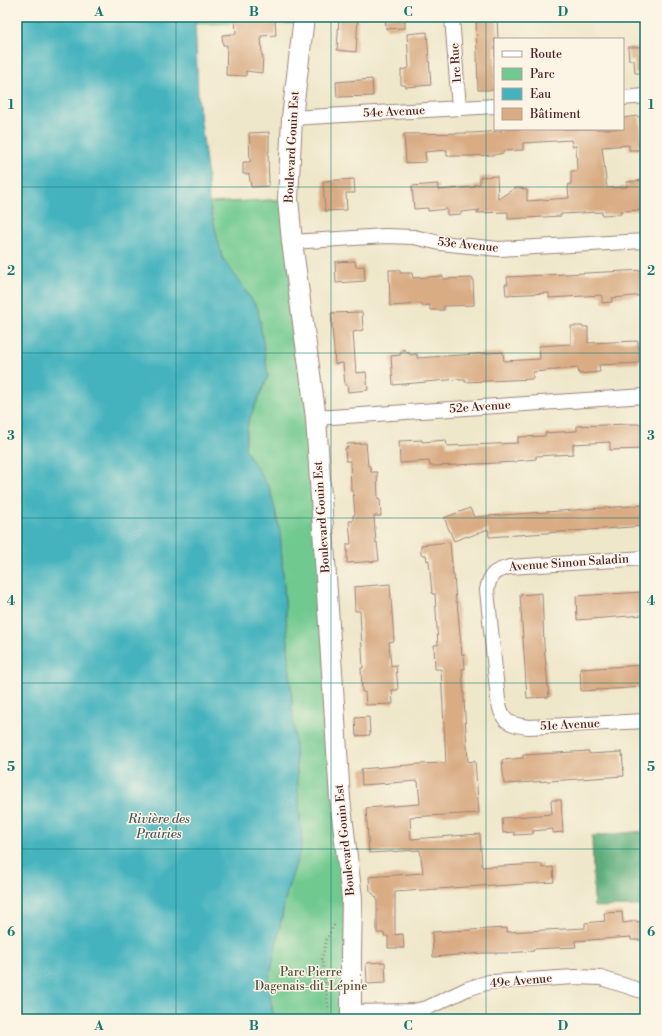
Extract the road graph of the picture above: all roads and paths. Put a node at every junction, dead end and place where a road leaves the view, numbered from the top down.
1 (304, 17) edge
2 (452, 17) edge
3 (645, 96) edge
4 (624, 98) edge
5 (494, 106) edge
6 (459, 108) junction
7 (292, 118) junction
8 (645, 240) edge
9 (292, 242) junction
10 (645, 396) edge
11 (316, 418) junction
12 (645, 558) edge
13 (501, 713) joint
14 (645, 721) edge
15 (337, 919) dead end
16 (645, 992) edge
17 (351, 1016) edge
18 (330, 1019) edge

1 - 7 street, Boulevard Gouin Est
2 - 6 street, 1re Rue
3 - 4 street
5 - 6 street, 54e Avenue
6 - 7 street, 54e Avenue
7 - 9 street, Boulevard Gouin Est
8 - 9 street, 53e Avenue
9 - 11 street, Boulevard Gouin Est
10 - 11 street, 52e Avenue
11 - 17 street, Boulevard Gouin Est
12 - 13 street, Avenue Simon Saladin
13 - 14 street, 51e Avenue
15 - 18 path
16 - 17 street, 49e Avenue

